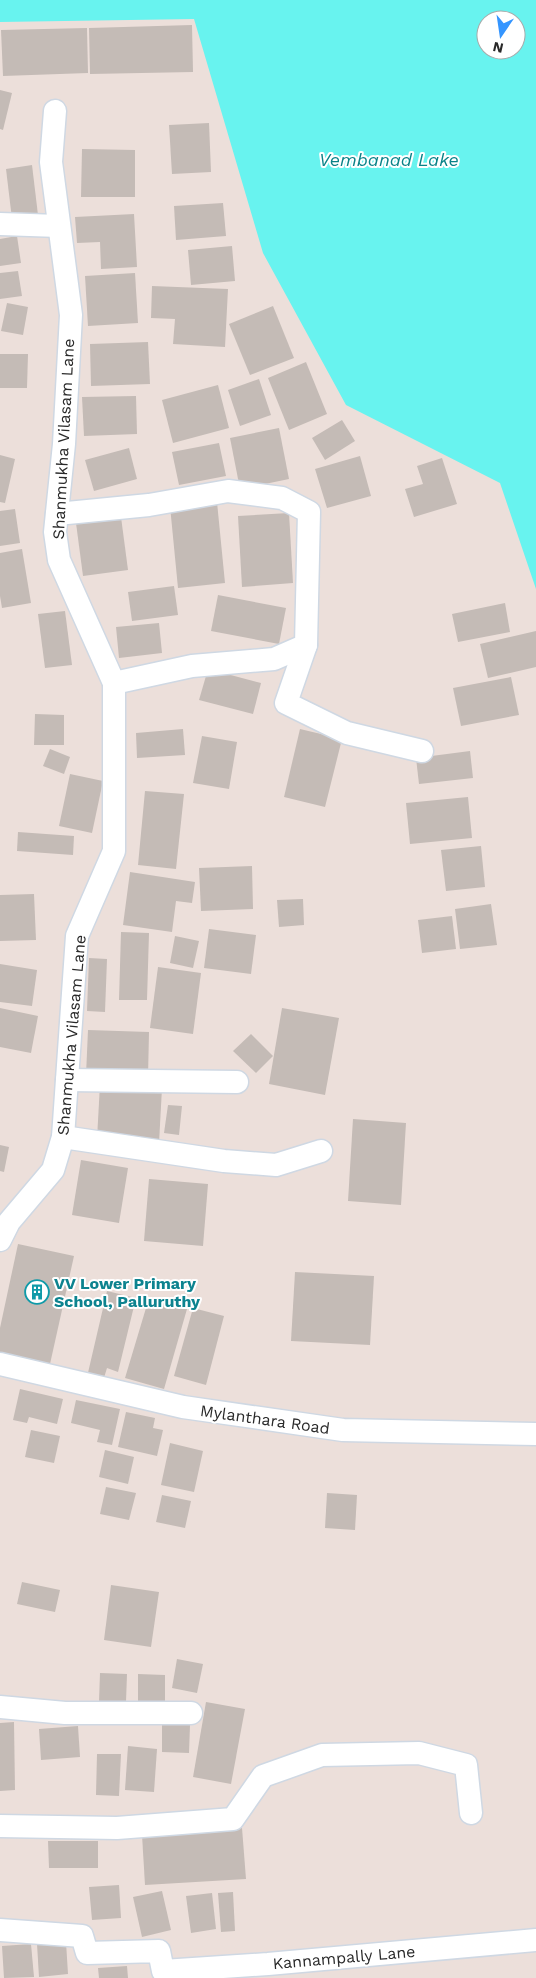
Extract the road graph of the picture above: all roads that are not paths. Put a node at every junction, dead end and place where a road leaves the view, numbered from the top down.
1 (55, 111) dead end
2 (0, 224) edge
3 (59, 226) junction
4 (57, 514) junction
5 (306, 645) junction
6 (114, 683) junction
7 (422, 751) dead end
8 (67, 1080) junction
9 (237, 1082) dead end
10 (63, 1137) junction
11 (321, 1151) dead end
12 (0, 1240) edge
13 (0, 1364) edge
14 (536, 1434) edge
15 (0, 1707) edge
16 (191, 1712) dead end
17 (471, 1813) dead end
18 (0, 1826) edge
19 (0, 1930) edge
20 (536, 1940) edge

1 - 3 street, Shanmukha Vilasam Lane
2 - 3 street
3 - 4 street, Shanmukha Vilasam Lane
4 - 5 street
4 - 6 street, Shanmukha Vilasam Lane
5 - 6 street
5 - 7 street
6 - 8 street, Shanmukha Vilasam Lane
8 - 9 street
8 - 10 street, Shanmukha Vilasam Lane
10 - 11 street
10 - 12 street, Shanmukha Vilasam Lane
13 - 14 street, Mylanthara Road
15 - 16 street
17 - 18 street
19 - 20 street, Kannampally Lane

